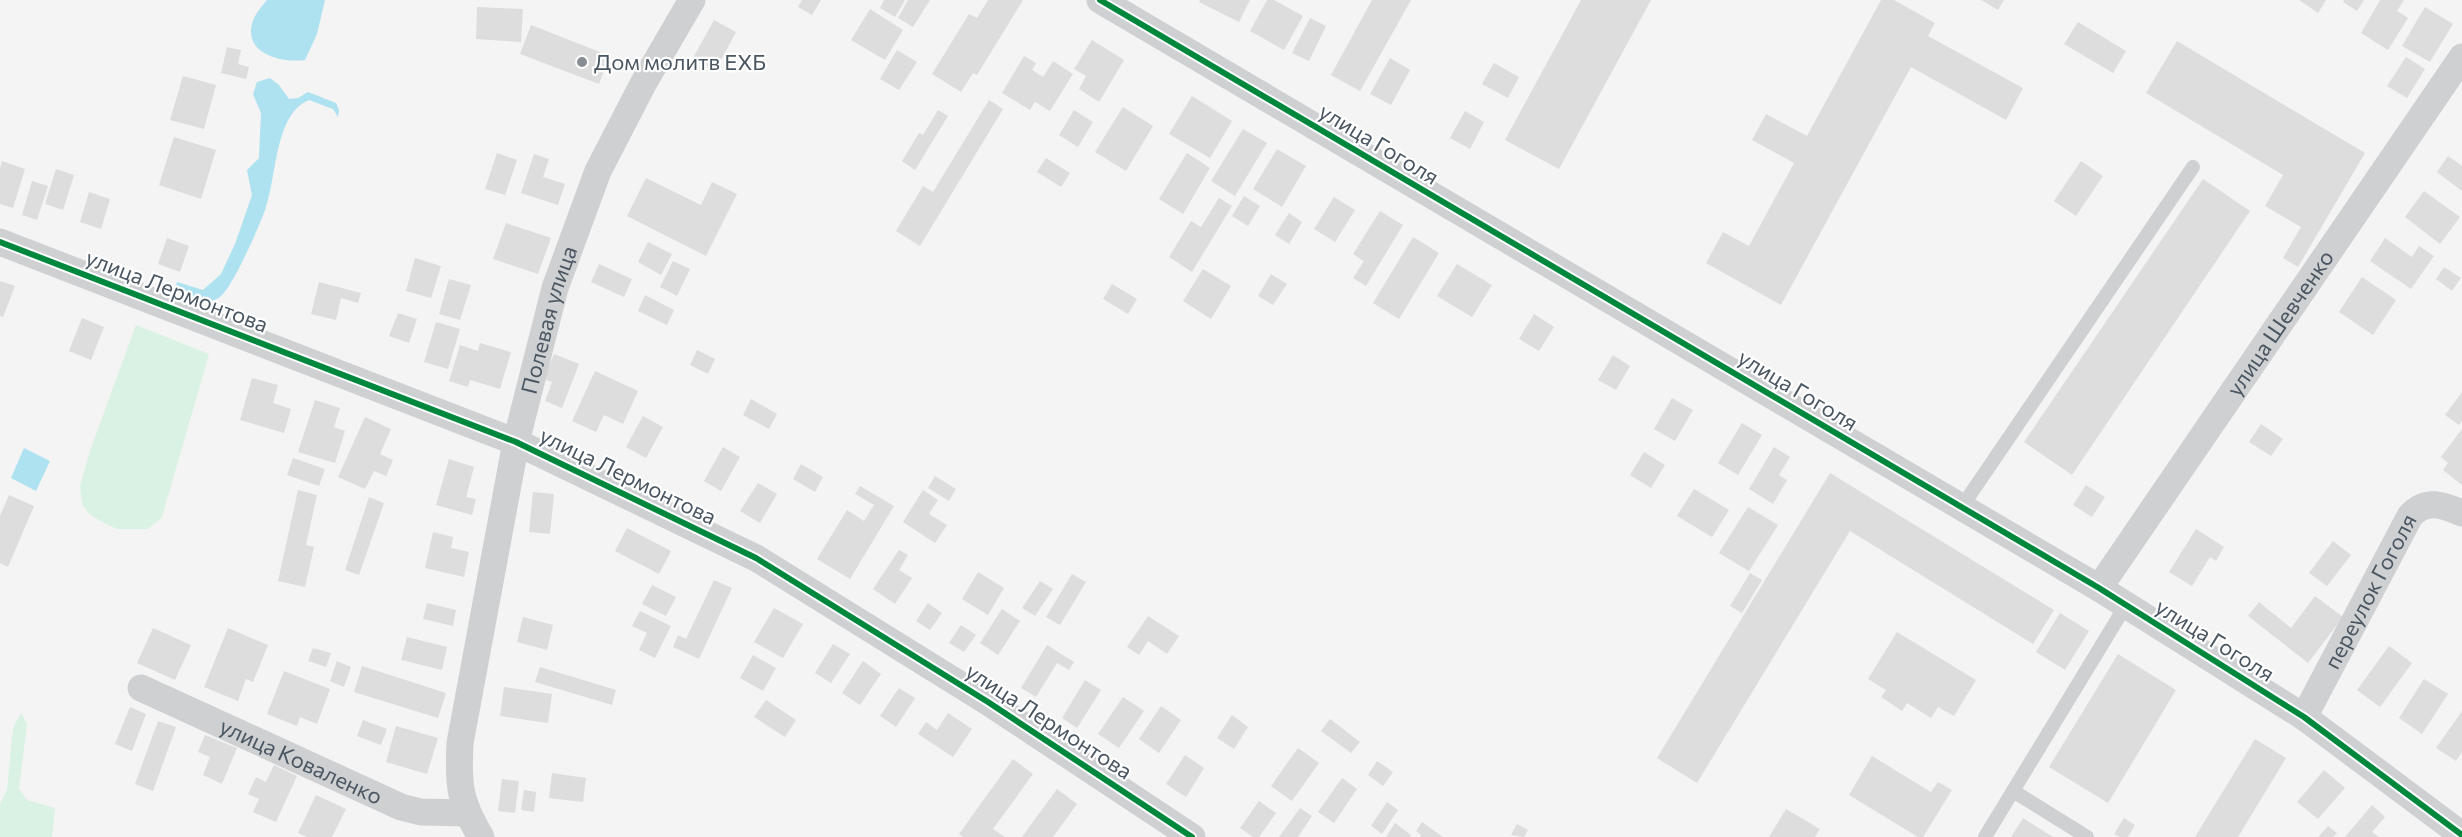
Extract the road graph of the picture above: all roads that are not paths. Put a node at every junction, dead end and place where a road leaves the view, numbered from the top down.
1 (692, 0) edge
2 (1100, 0) edge
3 (2462, 57) edge
4 (2193, 167) dead end
5 (0, 242) edge
6 (516, 442) junction
7 (1961, 508) junction
8 (2462, 513) edge
9 (2098, 588) junction
10 (2126, 605) junction
11 (141, 688) dead end
12 (2304, 717) junction
13 (2013, 791) junction
14 (466, 813) junction
15 (2462, 835) edge
16 (481, 837) edge
17 (1191, 837) edge
18 (1985, 837) edge
19 (2087, 837) edge

1 - 6 street, Полевая улица
2 - 7 street, улица Гоголя
3 - 9 street, улица Шевченко
4 - 7 lane
5 - 6 street, улица Лермонтова
6 - 14 street, Полевая улица
6 - 17 street, улица Лермонтова
7 - 9 street, улица Гоголя
8 - 12 street, переулок Гоголя
9 - 10 street, улица Гоголя
10 - 12 street, улица Гоголя
10 - 13 lane
11 - 14 street, улица Коваленко
12 - 15 street, улица Гоголя
13 - 18 lane
13 - 19 lane
14 - 16 street, Полевая улица

